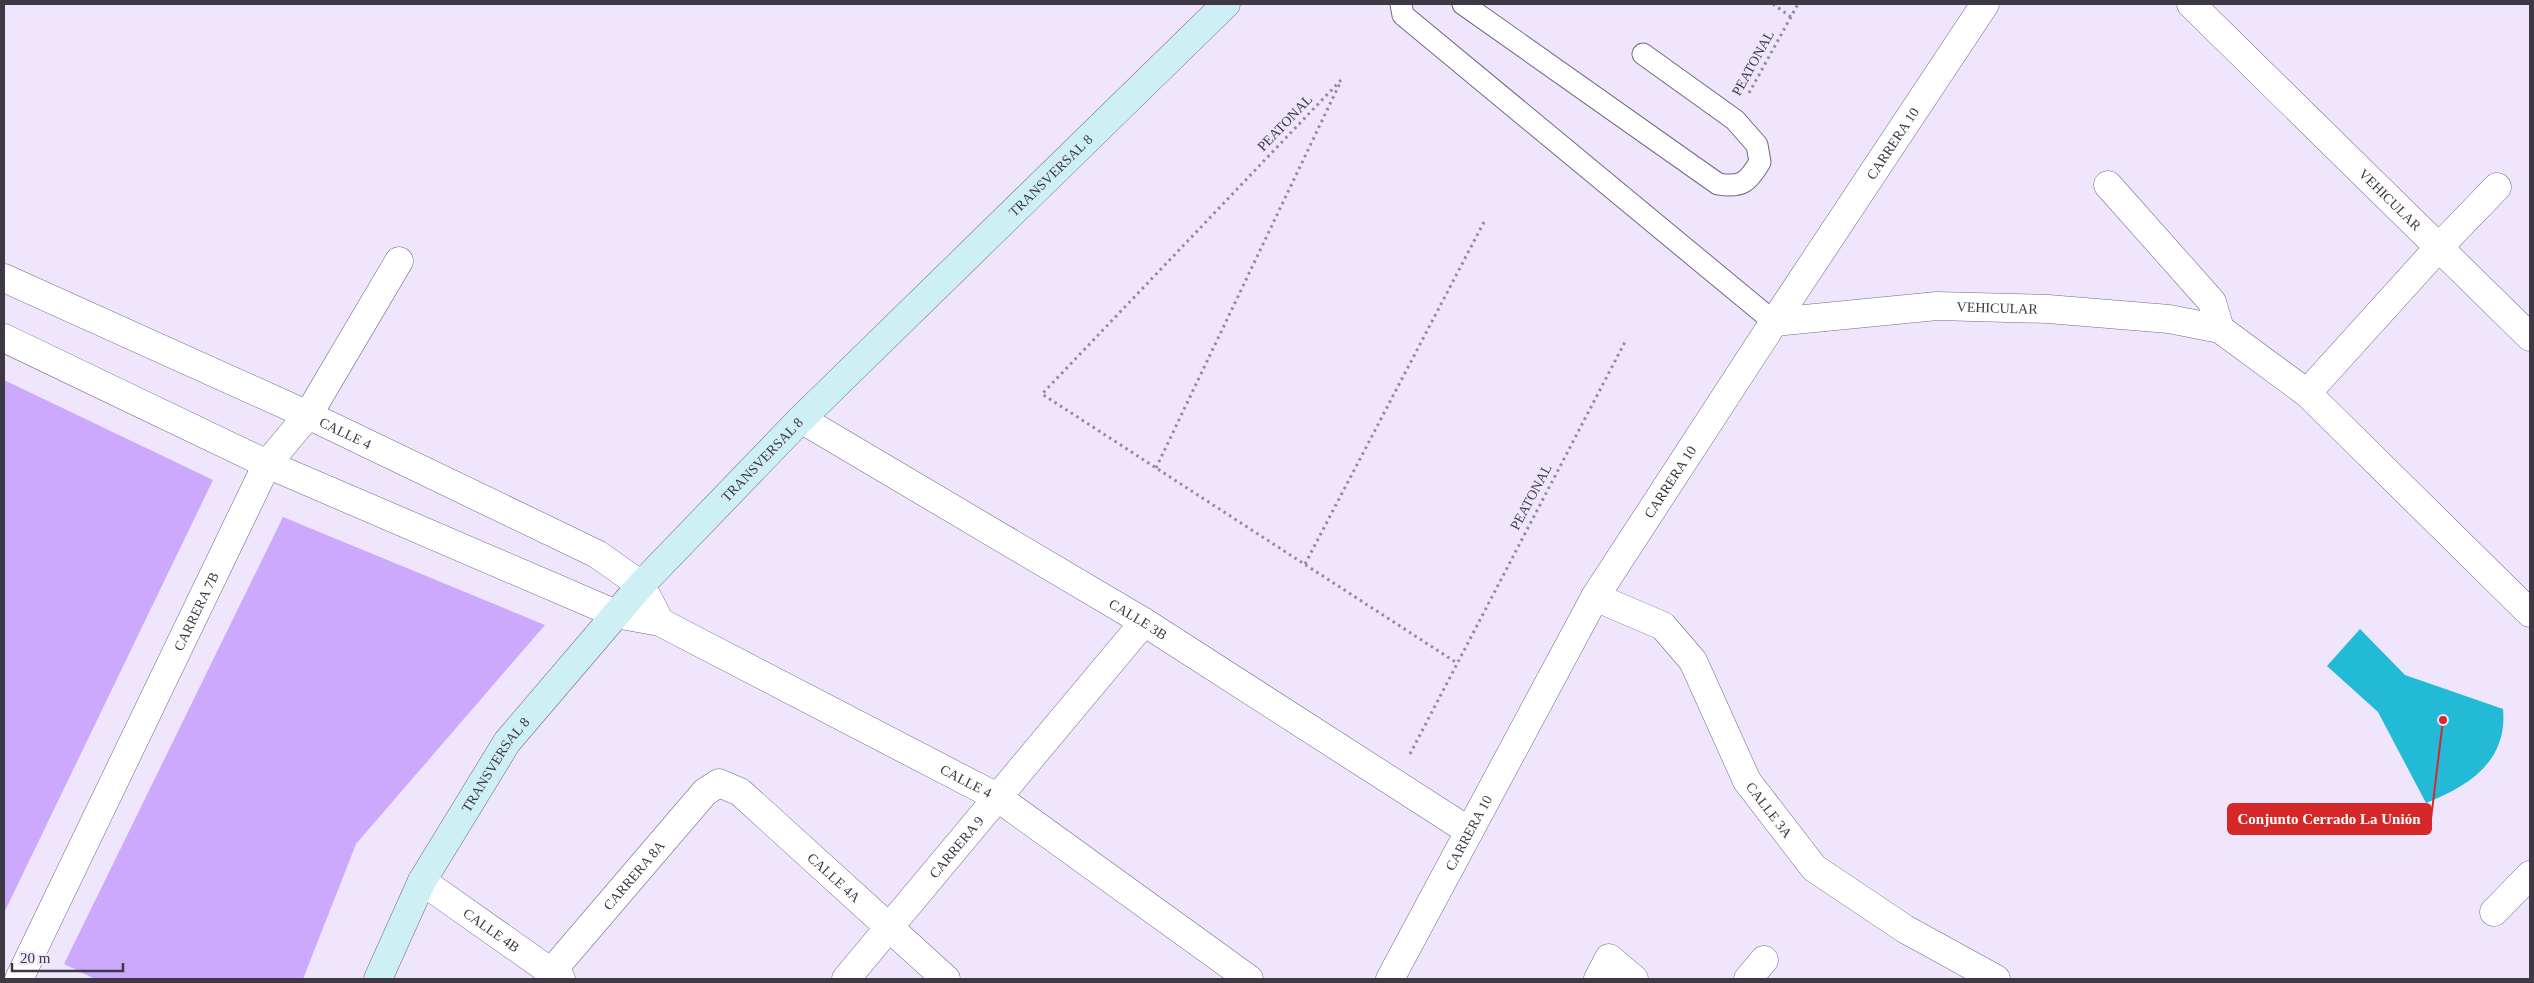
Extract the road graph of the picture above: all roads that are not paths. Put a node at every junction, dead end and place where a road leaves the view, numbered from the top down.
1 (1226, 4) edge
2 (1402, 4) edge
3 (1463, 4) edge
4 (1986, 4) edge
5 (2191, 4) edge
6 (1643, 54) dead end
7 (2108, 185) dead end
8 (2497, 187) dead end
9 (2439, 247) junction
10 (399, 261) dead end
11 (7, 286) edge
12 (1774, 322) junction
13 (2220, 329) junction
14 (2530, 337) edge
15 (4, 338) edge
16 (2307, 393) junction
17 (308, 415) junction
18 (801, 419) junction
19 (267, 464) junction
20 (641, 585) junction
21 (1596, 597) junction
22 (2530, 613) edge
23 (616, 614) junction
24 (660, 622) junction
25 (1144, 622) junction
26 (719, 783) joint
27 (997, 797) junction
28 (1469, 831) junction
29 (2530, 875) edge
30 (422, 881) junction
31 (2494, 912) dead end
32 (889, 928) junction
33 (557, 975) edge
34 (19, 979) edge
35 (378, 979) edge
36 (846, 979) edge
37 (946, 979) edge
38 (1249, 979) edge
39 (1390, 979) edge
40 (1598, 979) edge
41 (1634, 979) edge
42 (1996, 979) edge

1 - 18 street, TRANSVERSAL 8
2 - 12 lane
3 - 6 lane
4 - 12 street, CARRERA 10
5 - 9 street, VEHICULAR
7 - 13 street
8 - 9 street
9 - 14 street, VEHICULAR
9 - 16 street
10 - 17 street, CARRERA 7B
11 - 17 street, CALLE 4
12 - 13 street, VEHICULAR
12 - 21 street, CARRERA 10
13 - 16 street, VEHICULAR
15 - 19 street, CALLE 4
16 - 22 street, VEHICULAR
17 - 19 street, CARRERA 7B
17 - 20 street, CALLE 4
18 - 20 street, TRANSVERSAL 8
18 - 25 street, CALLE 3B
19 - 23 street, CALLE 4
19 - 34 street, CARRERA 7B
20 - 23 street, TRANSVERSAL 8
20 - 24 street, CALLE 4
21 - 28 street, CARRERA 10
21 - 42 street, CALLE 3A
23 - 24 street, CALLE 4
23 - 30 street, TRANSVERSAL 8
24 - 27 street, CALLE 4
25 - 27 street, CARRERA 9
25 - 28 street, CALLE 3B
26 - 32 street, CALLE 4A
26 - 33 street, CARRERA 8A
27 - 32 street, CARRERA 9
27 - 38 street, CALLE 4
28 - 39 street, CARRERA 10
29 - 31 street
30 - 33 street, CALLE 4B
30 - 35 street, TRANSVERSAL 8
32 - 36 street, CARRERA 9
32 - 37 street, CALLE 4A
40 - 41 street

